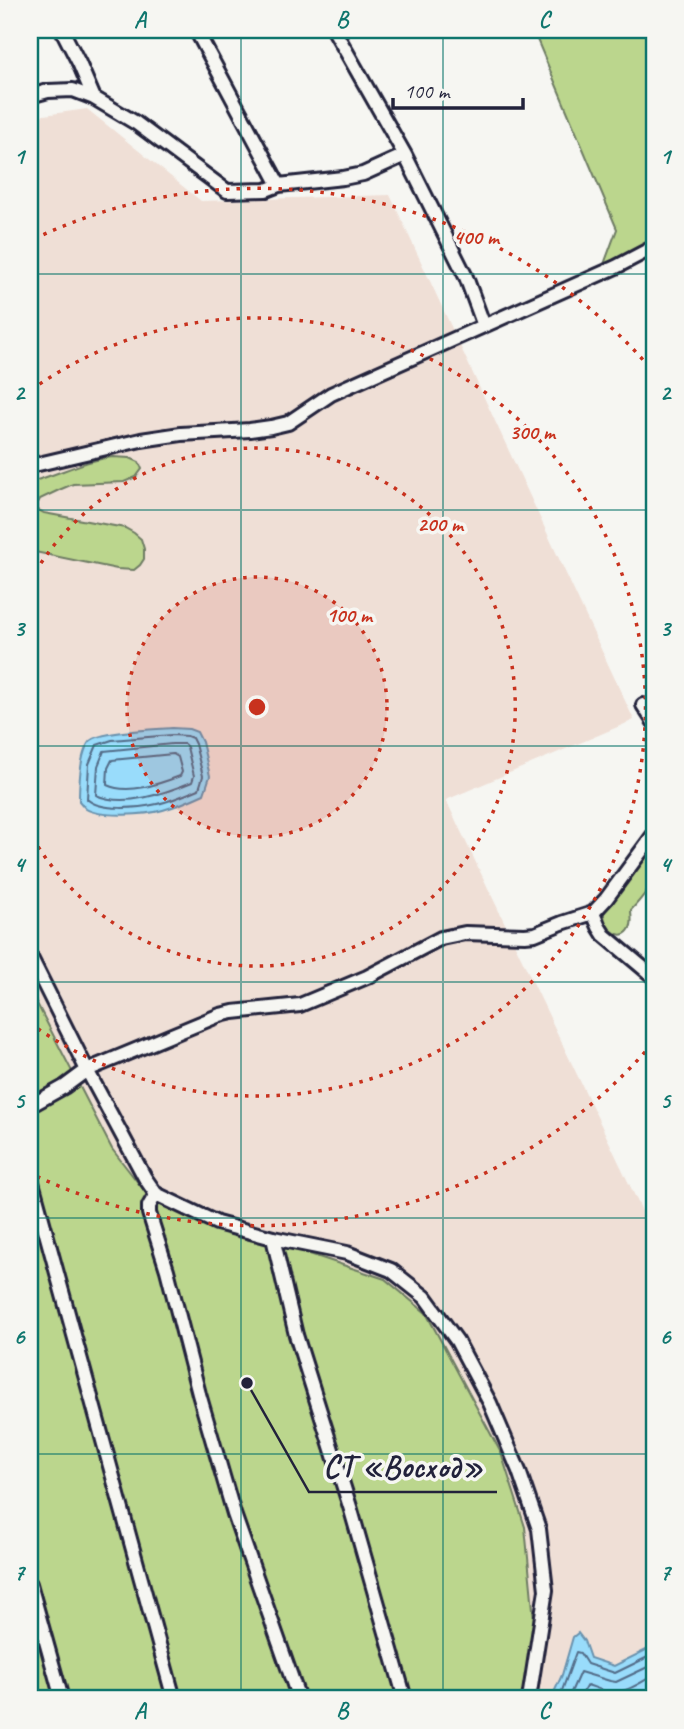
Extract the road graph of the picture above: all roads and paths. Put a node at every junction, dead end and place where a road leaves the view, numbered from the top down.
1 (62, 30) edge
2 (196, 30) edge
3 (334, 30) edge
4 (30, 96) edge
5 (94, 98) junction
6 (405, 155) junction
7 (279, 185) junction
8 (654, 247) edge
9 (484, 326) junction
10 (30, 466) edge
11 (643, 705) dead end
12 (654, 722) edge
13 (654, 834) edge
14 (593, 913) junction
15 (30, 956) edge
16 (654, 977) edge
17 (87, 1070) junction
18 (30, 1106) edge
19 (30, 1175) edge
20 (156, 1194) junction
21 (273, 1238) junction
22 (30, 1584) edge
23 (62, 1699) edge
24 (174, 1699) edge
25 (299, 1699) edge
26 (405, 1699) edge
27 (529, 1699) edge

1 - 5 street
2 - 7 street
3 - 6 street
4 - 5 street
5 - 7 street
6 - 7 street
6 - 9 street
8 - 9 street
9 - 10 street
11 - 12 street
13 - 14 street
14 - 16 street
14 - 17 street
15 - 17 street
17 - 18 street
17 - 20 street
19 - 24 street
20 - 21 street
20 - 25 street
21 - 26 street
21 - 27 street
22 - 23 street

